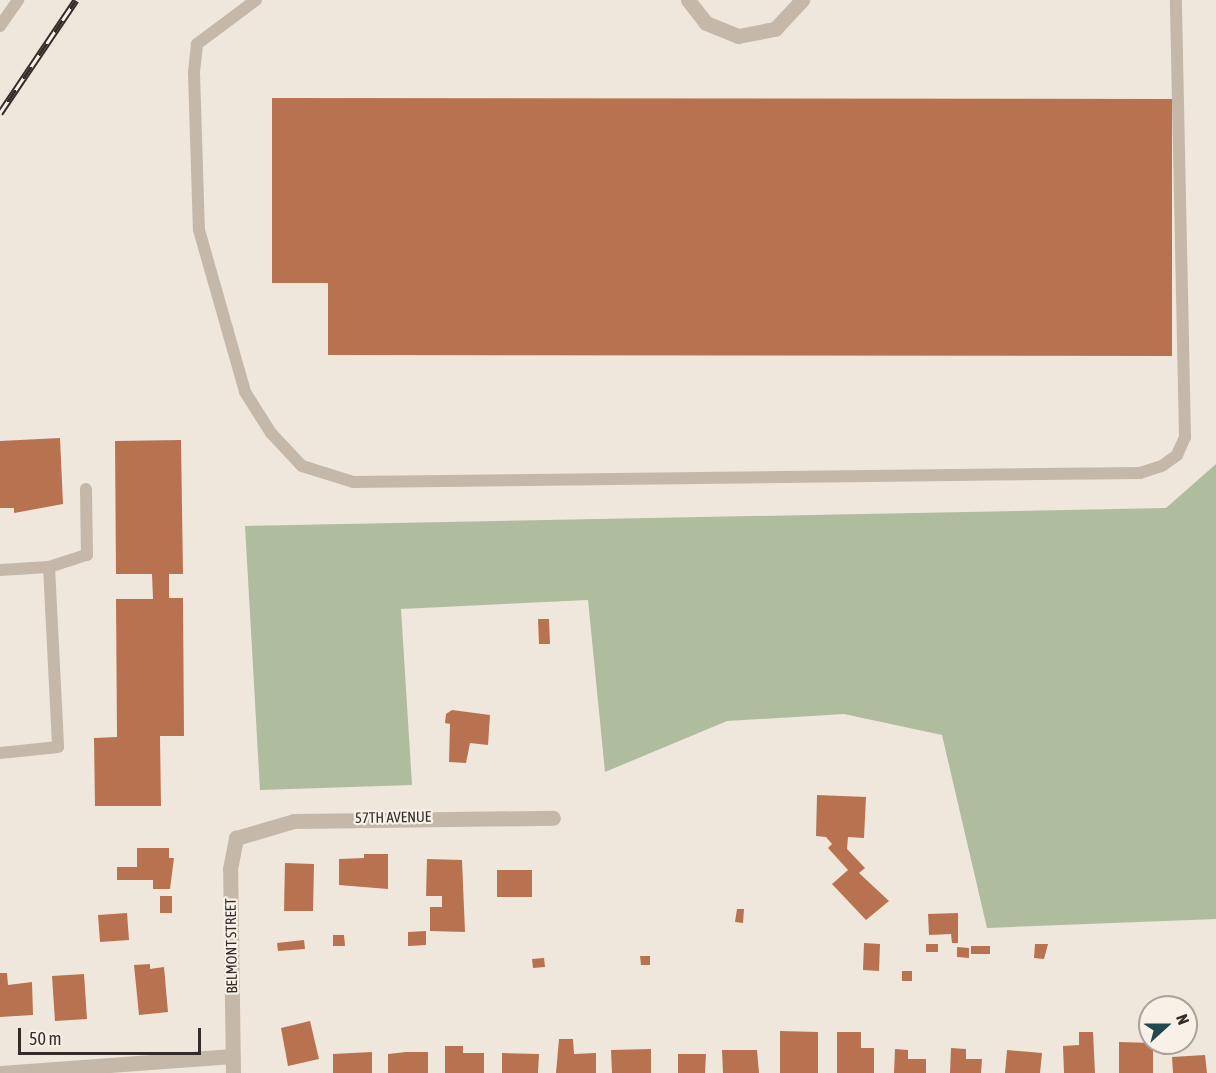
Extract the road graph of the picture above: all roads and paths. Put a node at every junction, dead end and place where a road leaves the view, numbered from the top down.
1 (18, 0) edge
2 (256, 0) edge
3 (687, 0) edge
4 (802, 0) edge
5 (1176, 0) edge
6 (0, 26) edge
7 (86, 489) dead end
8 (49, 567) junction
9 (0, 570) edge
10 (0, 753) edge
11 (554, 818) dead end
12 (236, 837) joint
13 (232, 1056) junction
14 (1, 1073) edge
15 (233, 1073) edge

1 - 6 lane
2 - 5 lane
3 - 4 street
7 - 8 lane
8 - 9 lane
8 - 10 lane
11 - 12 street, 57TH AVENUE
12 - 13 street, BELMONT STREET
13 - 14 street
13 - 15 street, BELMONT STREET

